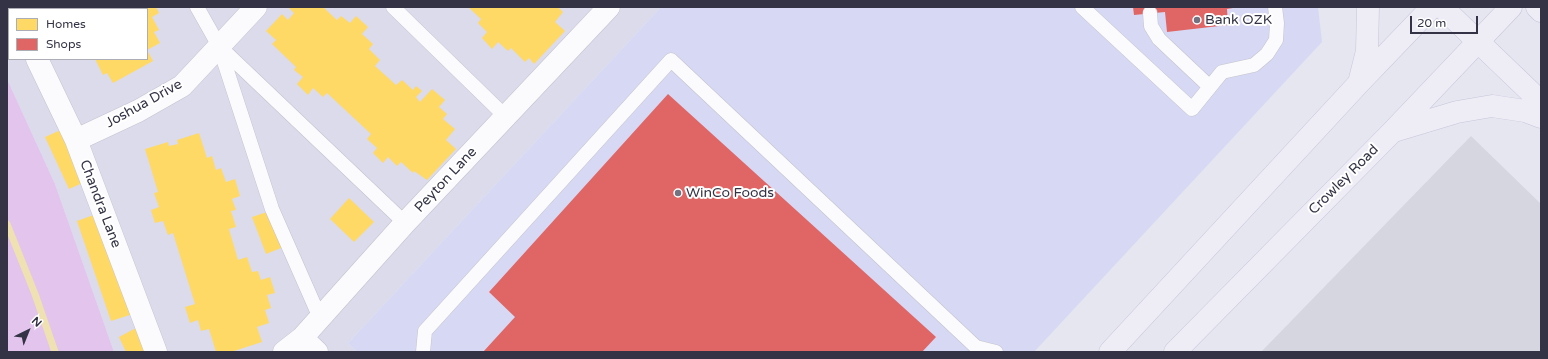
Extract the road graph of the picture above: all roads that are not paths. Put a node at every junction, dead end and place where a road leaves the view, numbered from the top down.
1 (197, 7) edge
2 (256, 7) edge
3 (393, 7) edge
4 (609, 7) edge
5 (1082, 7) edge
6 (1275, 7) edge
7 (1368, 7) edge
8 (1432, 7) edge
9 (1442, 7) edge
10 (1511, 7) edge
11 (1537, 7) edge
12 (1541, 11) edge
13 (1150, 13) dead end
14 (1478, 41) junction
15 (220, 46) junction
16 (37, 60) edge
17 (1359, 83) junction
18 (1210, 87) junction
19 (1541, 102) edge
20 (506, 117) junction
21 (1541, 117) edge
22 (1393, 131) junction
23 (76, 140) junction
24 (405, 223) junction
25 (320, 318) junction
26 (309, 345) edge
27 (977, 349) edge
28 (156, 352) edge
29 (284, 352) edge
30 (423, 352) edge
31 (996, 352) edge
32 (1110, 352) edge
33 (1175, 352) edge

1 - 15 lane
2 - 15 street, Joshua Drive
3 - 20 lane
4 - 20 street, Peyton Lane
5 - 18 lane
6 - 18 lane
7 - 17 main road
8 - 17 main road
9 - 14 main road
10 - 14 main road, Crowley Road
11 - 12 main road
13 - 18 lane
14 - 19 main road
14 - 22 main road, Crowley Road
15 - 23 street, Joshua Drive
15 - 24 lane
15 - 25 lane
16 - 23 street, Chandra Lane
17 - 32 main road
20 - 24 street, Peyton Lane
21 - 22 main road
22 - 33 main road, Crowley Road
23 - 28 street, Chandra Lane
24 - 25 street, Peyton Lane
25 - 26 street, Peyton Lane
26 - 29 street, Peyton Lane
27 - 30 lane
27 - 31 lane

